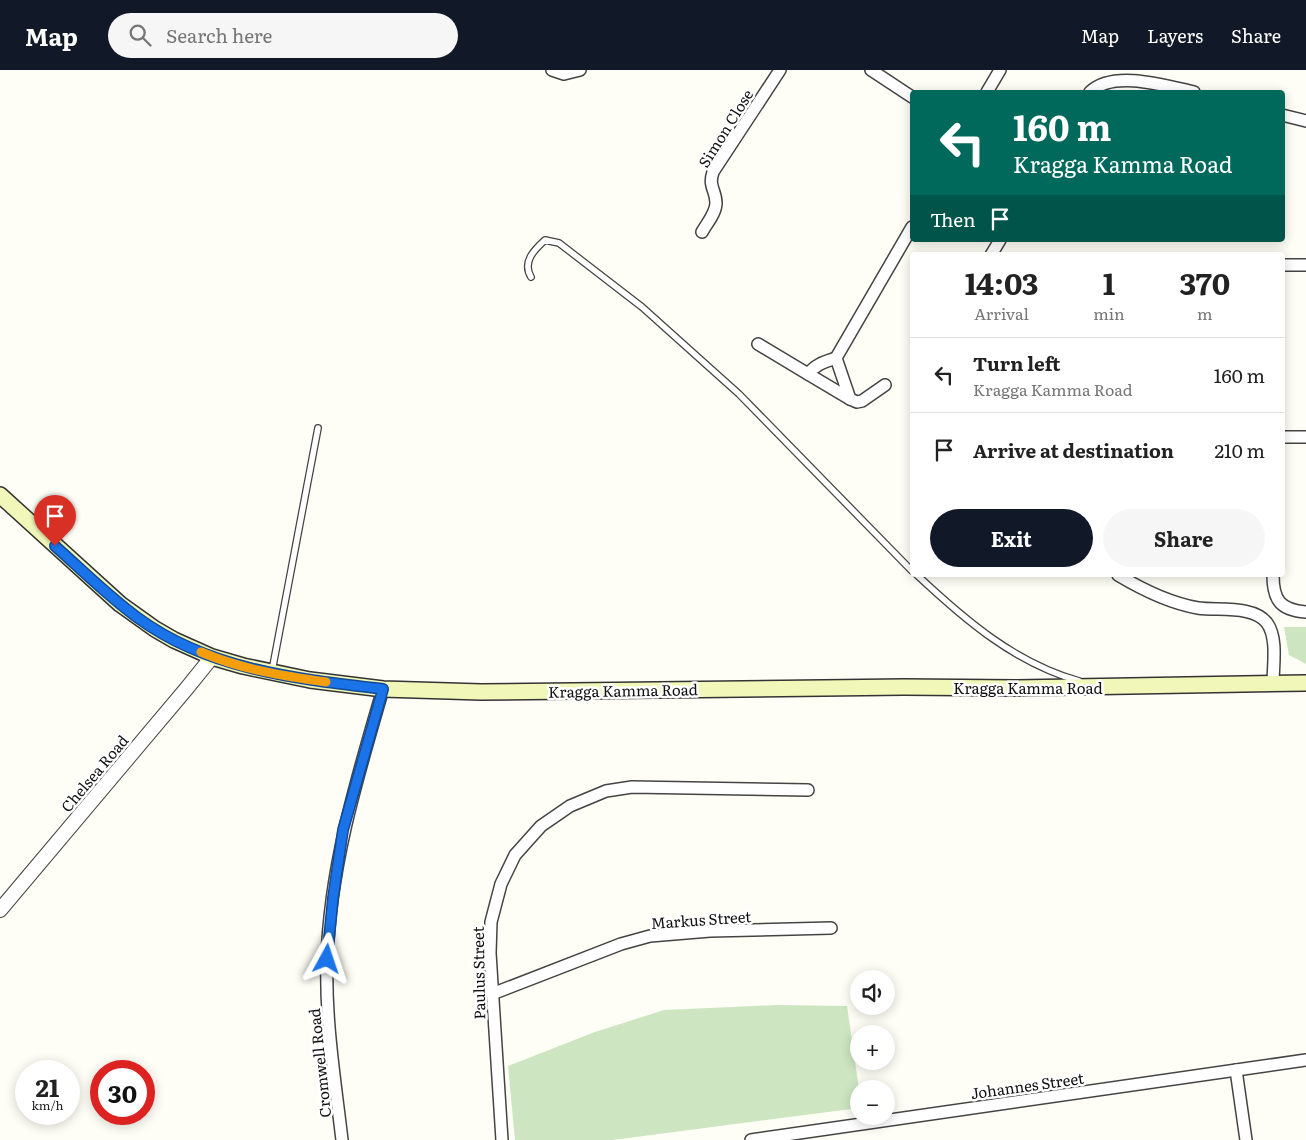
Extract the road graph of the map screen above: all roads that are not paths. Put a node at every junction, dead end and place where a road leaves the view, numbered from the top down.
1 (552, 70) edge
2 (580, 70) edge
3 (780, 70) edge
4 (871, 70) edge
5 (1000, 70) edge
6 (988, 90) edge
7 (1092, 90) edge
8 (1186, 90) edge
9 (910, 96) edge
10 (1285, 116) edge
11 (1306, 121) edge
12 (910, 229) edge
13 (702, 232) dead end
14 (1285, 265) edge
15 (1306, 265) edge
16 (531, 276) dead end
17 (758, 344) dead end
18 (836, 358) junction
19 (808, 374) junction
20 (885, 385) dead end
21 (850, 399) junction
22 (318, 428) dead end
23 (1285, 437) edge
24 (1306, 437) edge
25 (0, 495) edge
26 (910, 569) edge
27 (919, 577) edge
28 (1121, 577) edge
29 (1273, 577) edge
30 (1306, 612) edge
31 (212, 657) junction
32 (272, 673) junction
33 (1273, 683) junction
34 (1306, 683) edge
35 (1098, 687) junction
36 (383, 689) junction
37 (808, 790) dead end
38 (0, 910) edge
39 (831, 928) dead end
40 (492, 994) junction
41 (1306, 1060) edge
42 (1236, 1070) junction
43 (342, 1140) edge
44 (502, 1140) edge
45 (751, 1140) edge
46 (1246, 1140) edge

1 - 2 street
3 - 13 street, Simon Close
4 - 9 street
5 - 6 street
7 - 8 street
10 - 11 street
12 - 18 street
14 - 15 street
16 - 26 lane
17 - 19 street
18 - 19 street
18 - 21 street
19 - 21 street
20 - 21 street
22 - 32 lane
23 - 24 street
25 - 31 main road, Kragga Kamma Road
27 - 35 lane
28 - 33 street
29 - 30 street
31 - 32 main road, Kragga Kamma Road
31 - 38 street, Chelsea Road
32 - 36 main road, Kragga Kamma Road
33 - 34 main road, Kragga Kamma Road
33 - 35 main road, Kragga Kamma Road
35 - 36 main road, Kragga Kamma Road
36 - 43 street, Cromwell Road
37 - 40 street, Paulus Street
39 - 40 street, Markus Street
40 - 44 street, Paulus Street
41 - 42 street, Johannes Street
42 - 45 street, Johannes Street
42 - 46 street

